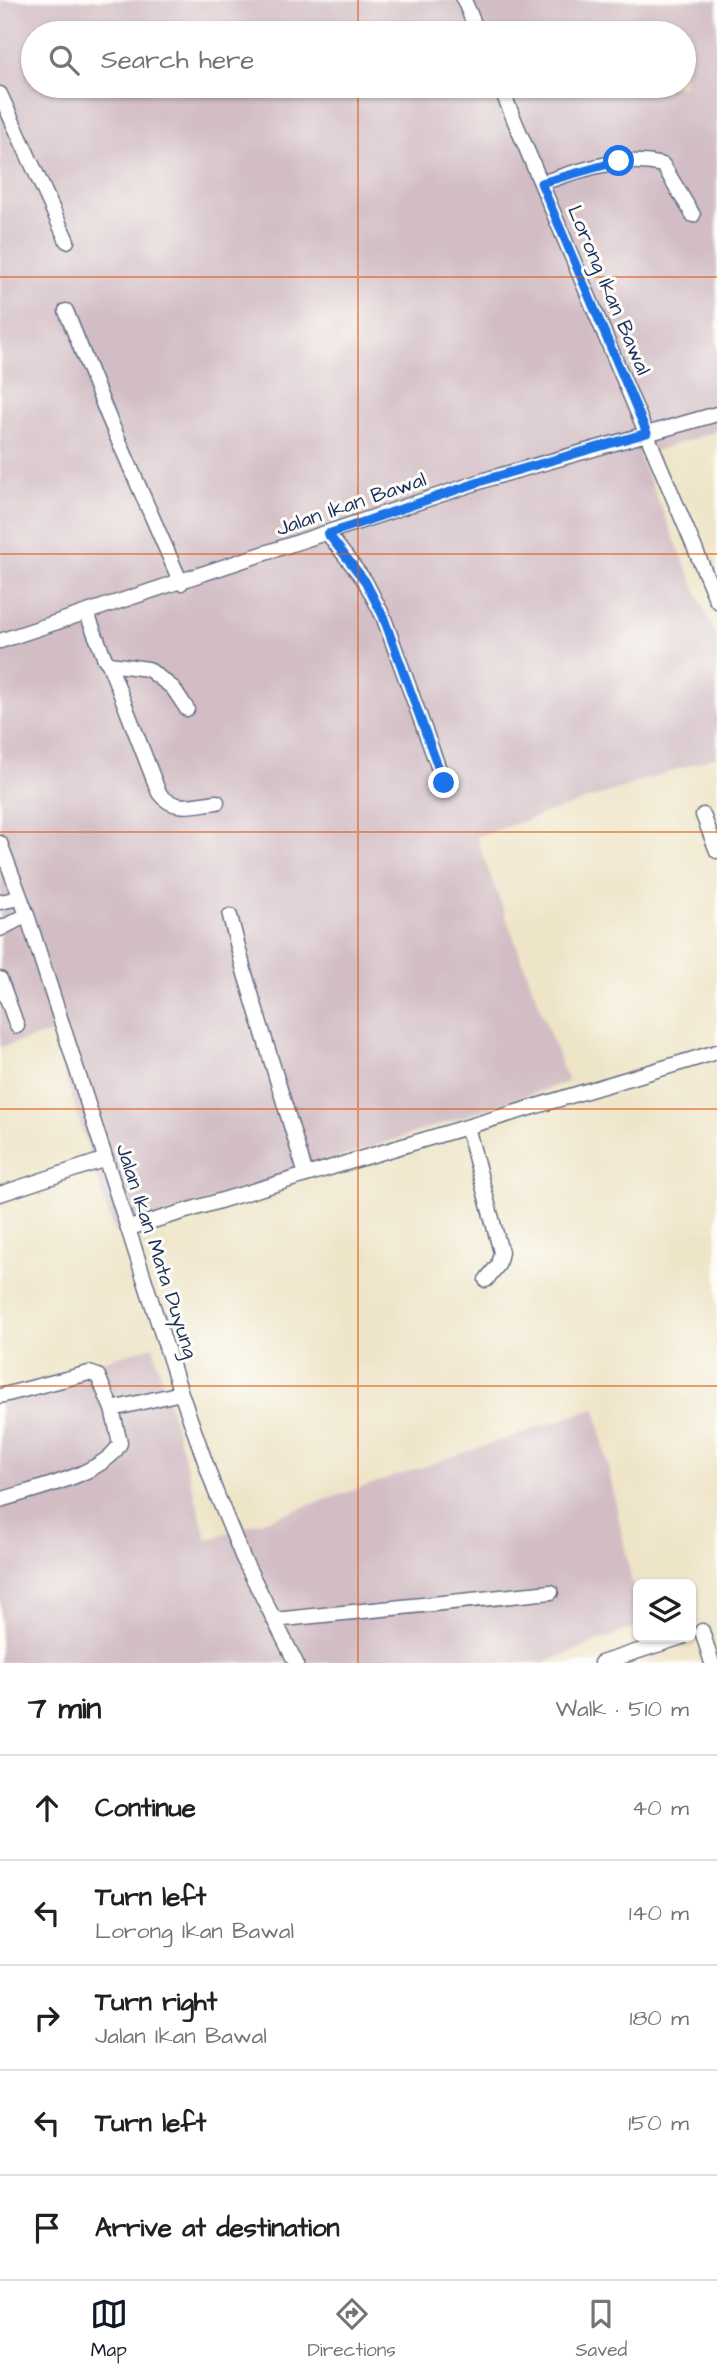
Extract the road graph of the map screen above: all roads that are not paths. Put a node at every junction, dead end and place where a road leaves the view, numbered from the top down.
1 (464, 0) edge
2 (473, 21) edge
3 (0, 94) edge
4 (505, 98) edge
5 (541, 183) junction
6 (693, 215) dead end
7 (67, 241) dead end
8 (66, 311) dead end
9 (717, 414) edge
10 (647, 433) junction
11 (328, 534) junction
12 (181, 583) junction
13 (717, 601) edge
14 (87, 614) junction
15 (0, 641) edge
16 (109, 664) junction
17 (187, 709) dead end
18 (444, 783) dead end
19 (217, 802) dead end
20 (703, 815) dead end
21 (0, 843) edge
22 (717, 851) edge
23 (19, 898) junction
24 (0, 901) edge
25 (27, 915) junction
26 (230, 916) dead end
27 (0, 929) edge
28 (0, 979) edge
29 (17, 1026) dead end
30 (717, 1052) edge
31 (467, 1127) junction
32 (106, 1158) junction
33 (306, 1175) junction
34 (0, 1194) edge
35 (129, 1228) junction
36 (486, 1280) dead end
37 (181, 1393) junction
38 (0, 1396) edge
39 (112, 1409) junction
40 (0, 1500) edge
41 (551, 1592) dead end
42 (274, 1620) junction
43 (717, 1625) edge
44 (697, 1632) edge
45 (666, 1642) edge
46 (296, 1663) edge
47 (601, 1663) edge
48 (712, 1663) edge

1 - 2 street
3 - 7 street
4 - 5 street, Lorong Ikan Bawal
5 - 6 street
5 - 10 street, Lorong Ikan Bawal
8 - 12 street
9 - 10 street, Jalan Ikan Bawal
10 - 11 street, Jalan Ikan Bawal
10 - 13 street, Lorong Ikan Bawal
11 - 12 street, Jalan Ikan Bawal
11 - 18 street
12 - 14 street, Jalan Ikan Bawal
14 - 15 street, Jalan Ikan Bawal
14 - 16 street
16 - 17 street
16 - 19 street
20 - 22 street
21 - 23 street, Jalan Ikan Mata Duyung
23 - 24 street
23 - 25 street, Jalan Ikan Mata Duyung
25 - 27 street
25 - 32 street, Jalan Ikan Mata Duyung
26 - 33 street
28 - 29 street
30 - 31 street
31 - 33 street
31 - 36 street
32 - 34 street
32 - 35 street, Jalan Ikan Mata Duyung
33 - 35 street
35 - 37 street, Jalan Ikan Mata Duyung
37 - 39 street
37 - 42 street, Jalan Ikan Mata Duyung
38 - 39 street
39 - 40 street
41 - 42 street
42 - 46 street, Jalan Ikan Mata Duyung
43 - 44 street
44 - 48 street
45 - 47 street

